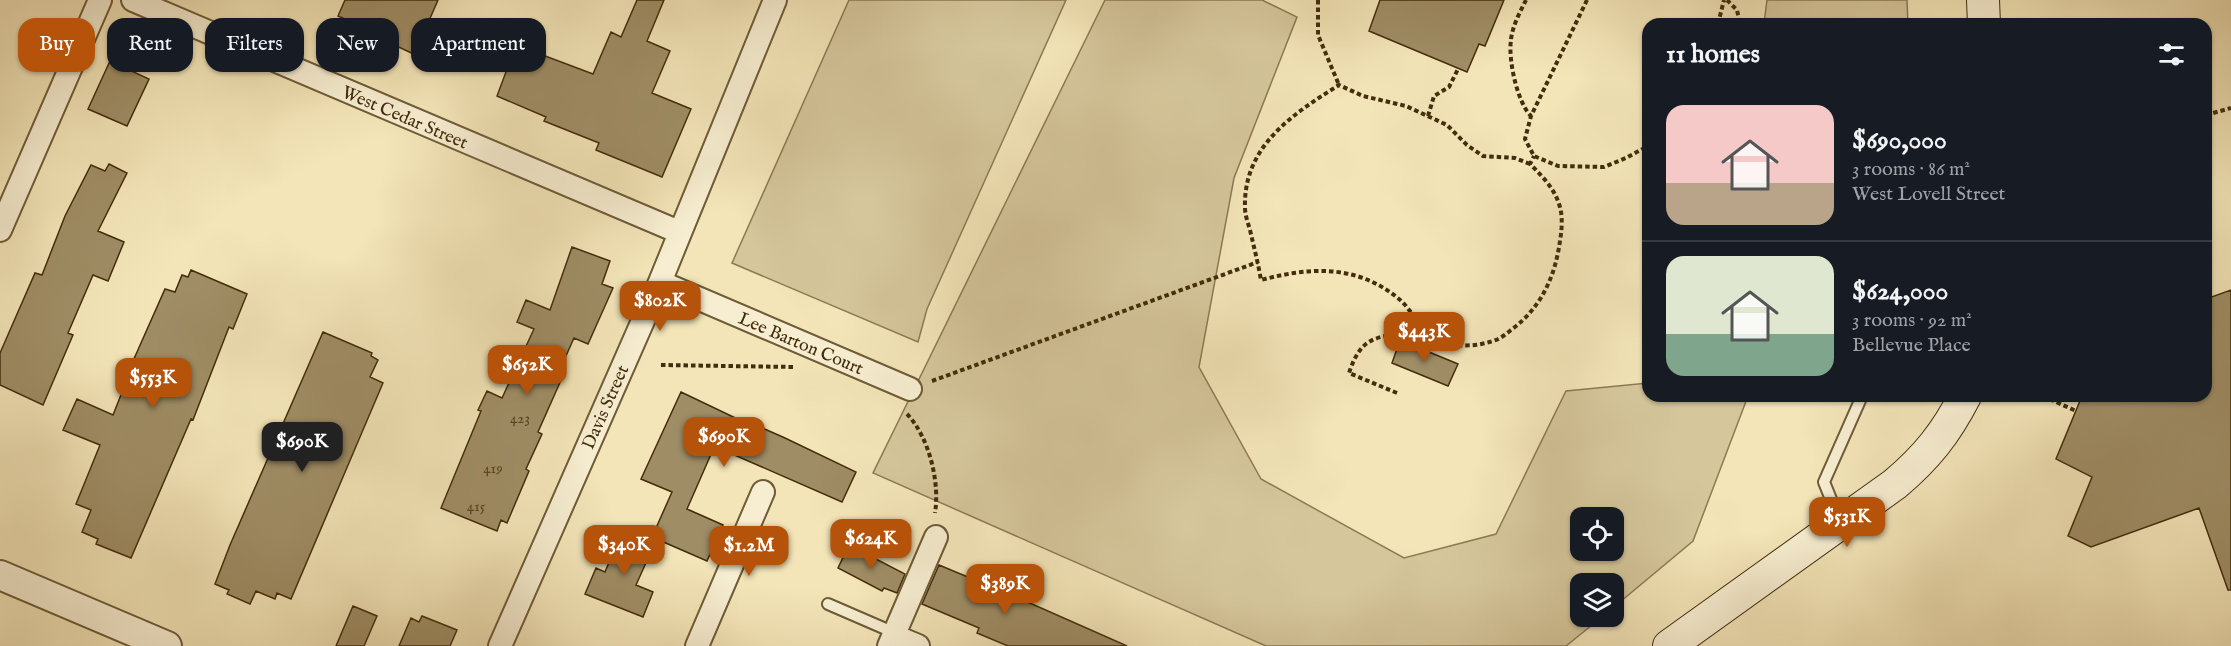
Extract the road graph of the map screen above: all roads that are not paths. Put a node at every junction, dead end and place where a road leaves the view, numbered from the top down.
1 (100, 0) edge
2 (133, 0) edge
3 (775, 0) edge
4 (1983, 0) edge
5 (1984, 18) edge
6 (0, 230) edge
7 (679, 232) junction
8 (660, 282) junction
9 (905, 398) road end
10 (1859, 402) edge
11 (1962, 402) edge
12 (763, 492) dead end
13 (1841, 522) junction
14 (936, 537) road end
15 (0, 575) edge
16 (828, 604) dead end
17 (892, 638) edge
18 (167, 646) edge
19 (500, 646) edge
20 (697, 646) edge
21 (918, 646) edge
22 (1669, 646) edge

1 - 6 street
2 - 7 street, West Cedar Street
3 - 7 street, Davis Street
4 - 5 main road
7 - 8 street, Davis Street
8 - 9 street, Lee Barton Court
8 - 19 street, Davis Street
10 - 13 lane
11 - 13 main road
12 - 20 street
13 - 22 main road
14 - 17 street
15 - 18 street
16 - 17 lane
17 - 21 street

